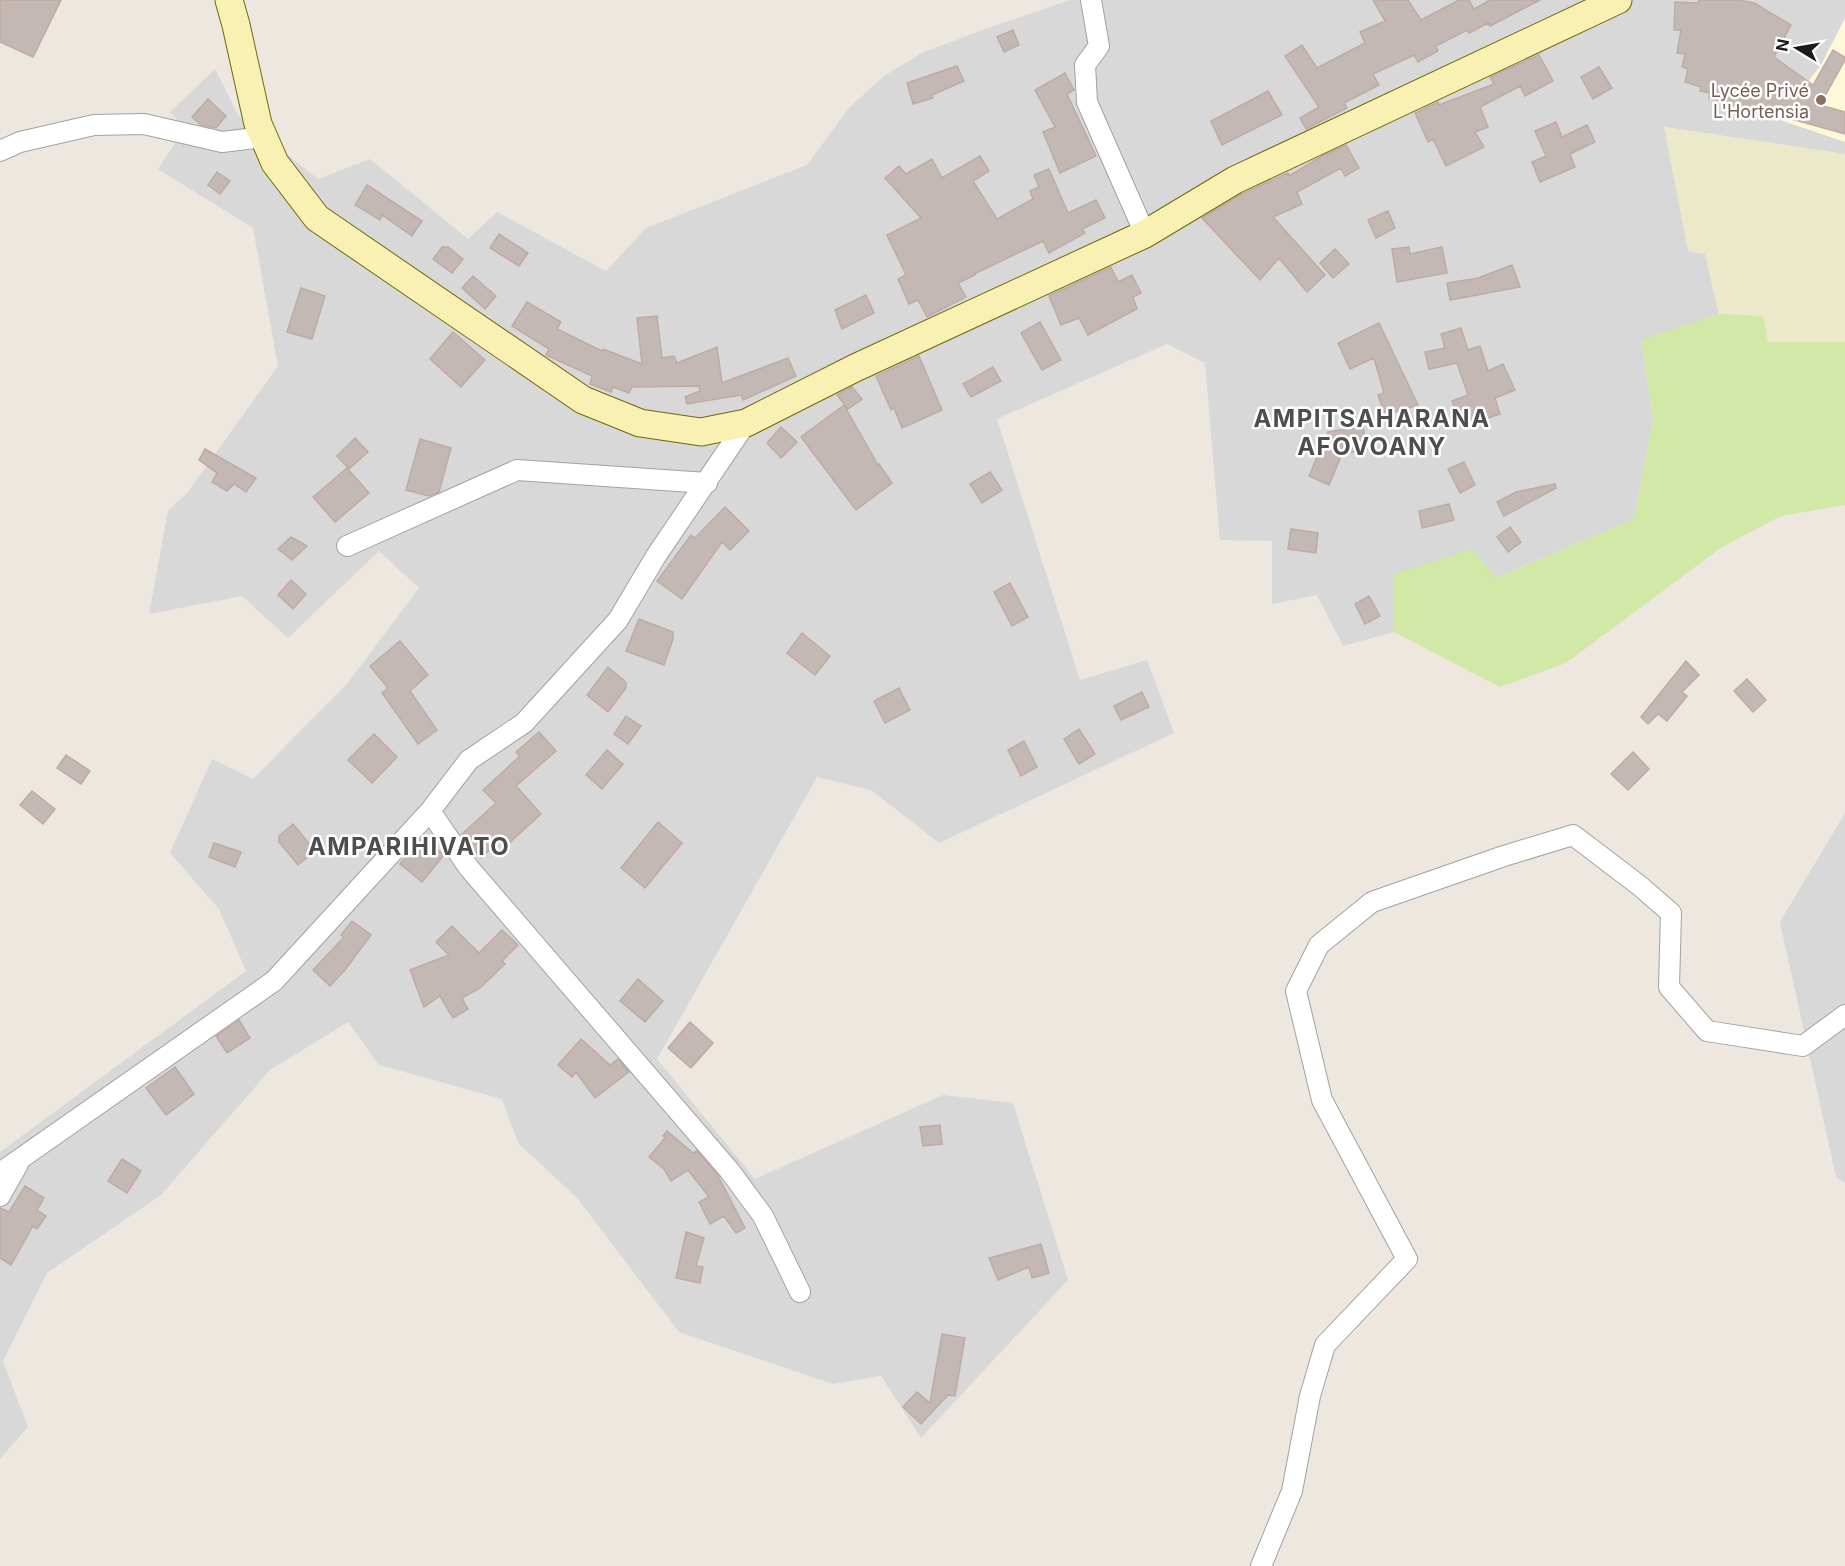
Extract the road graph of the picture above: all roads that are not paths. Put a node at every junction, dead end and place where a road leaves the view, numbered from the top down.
1 (229, 0) edge
2 (1091, 0) edge
3 (1618, 0) edge
4 (264, 137) junction
5 (0, 151) edge
6 (1145, 234) junction
7 (746, 423) junction
8 (707, 483) junction
9 (347, 546) dead end
10 (430, 812) junction
11 (1845, 1015) edge
12 (22, 1156) junction
13 (0, 1173) edge
14 (0, 1196) edge
15 (800, 1292) dead end
16 (1261, 1566) edge

1 - 4 main road
2 - 6 street
3 - 6 main road
4 - 5 street
4 - 7 main road
6 - 7 main road
7 - 8 street
8 - 9 street
8 - 10 street
10 - 12 street
10 - 15 street
11 - 16 street
12 - 13 street
12 - 14 street

